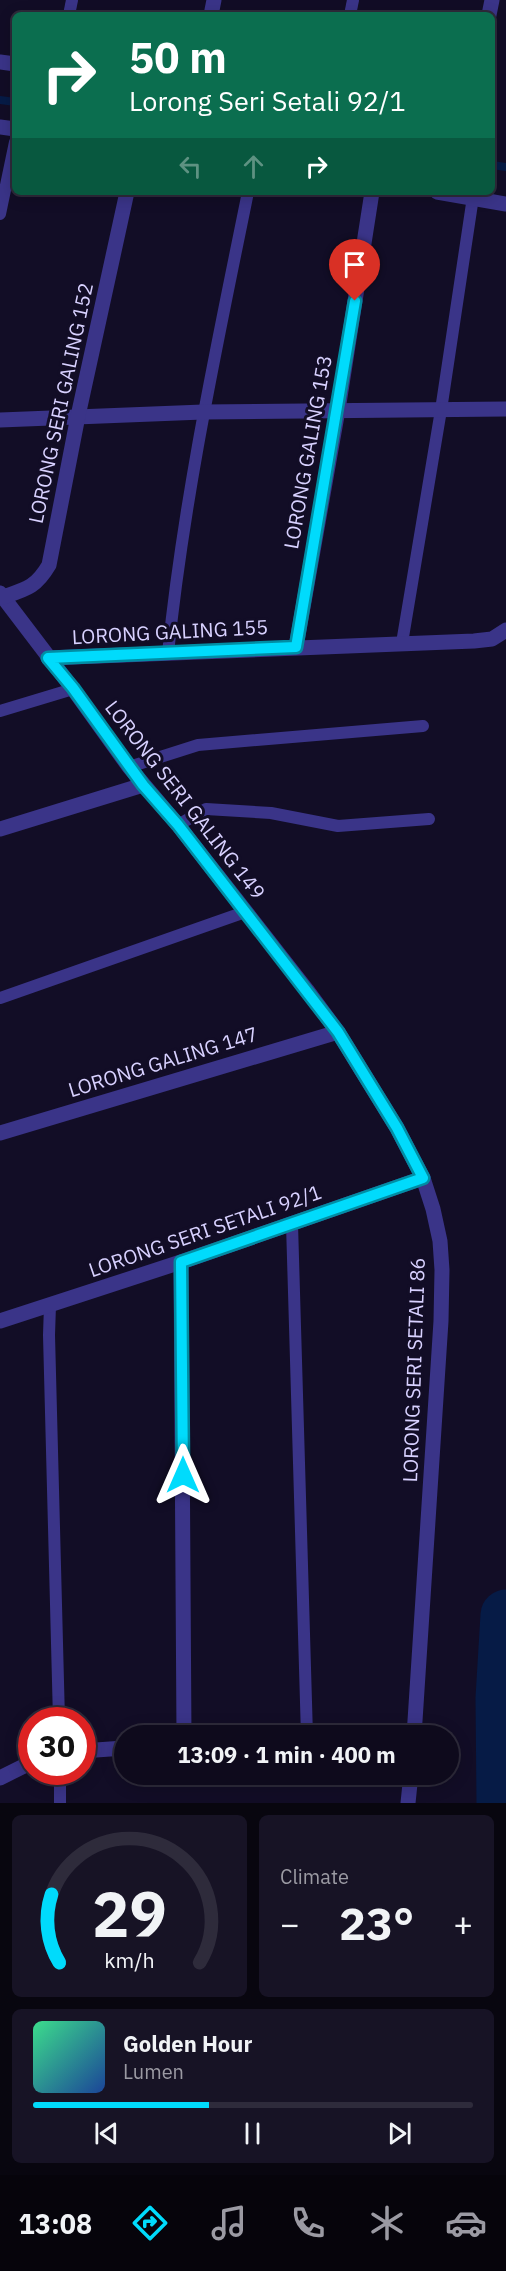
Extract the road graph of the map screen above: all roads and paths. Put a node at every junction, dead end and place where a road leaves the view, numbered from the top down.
1 (12, 156) edge
2 (126, 195) edge
3 (247, 195) edge
4 (372, 195) edge
5 (459, 195) edge
6 (473, 197) junction
7 (506, 204) edge
8 (0, 214) edge
9 (506, 409) edge
10 (338, 410) junction
11 (441, 410) junction
12 (203, 412) junction
13 (78, 416) junction
14 (0, 420) edge
15 (2, 595) edge
16 (506, 630) edge
17 (402, 643) junction
18 (296, 647) junction
19 (168, 653) junction
20 (48, 658) junction
21 (73, 688) junction
22 (0, 711) edge
23 (423, 726) dead end
24 (129, 767) junction
25 (143, 785) junction
26 (429, 819) dead end
27 (178, 825) junction
28 (0, 829) edge
29 (245, 912) junction
30 (0, 998) edge
31 (338, 1032) junction
32 (0, 1133) edge
33 (423, 1178) junction
34 (292, 1224) junction
35 (181, 1262) junction
36 (50, 1305) junction
37 (0, 1321) edge
38 (59, 1707) edge
39 (184, 1725) edge
40 (307, 1725) edge
41 (416, 1725) edge
42 (114, 1749) edge
43 (96, 1750) edge
44 (18, 1769) edge
45 (0, 1778) edge
46 (60, 1785) edge
47 (410, 1785) edge
48 (60, 1803) edge
49 (408, 1803) edge

1 - 8 lane
2 - 13 street, LORONG SERI GALING 152
3 - 12 lane
4 - 10 street, LORONG GALING 153
5 - 6 street
6 - 7 street
6 - 11 lane
9 - 11 street
10 - 11 street
10 - 12 street
10 - 18 street, LORONG GALING 153
11 - 17 lane
12 - 13 street
12 - 19 lane
13 - 14 street
13 - 15 street, LORONG SERI GALING 152
15 - 20 street, LORONG SERI GALING 149
16 - 17 street, LORONG GALING 155
17 - 18 street, LORONG GALING 155
18 - 19 street, LORONG GALING 155
19 - 20 street, LORONG GALING 155
20 - 21 street, LORONG SERI GALING 149
21 - 22 lane
21 - 24 street, LORONG SERI GALING 149
23 - 24 lane
24 - 25 street, LORONG SERI GALING 149
25 - 27 street, LORONG SERI GALING 149
25 - 28 street
26 - 27 lane
27 - 29 street, LORONG SERI GALING 149
29 - 30 lane
29 - 31 street, LORONG SERI GALING 149
31 - 32 street, LORONG GALING 147
31 - 33 street, LORONG SERI SETALI 86
33 - 34 street, LORONG SERI SETALI 92/1
33 - 41 street, LORONG SERI SETALI 86
34 - 35 street, LORONG SERI SETALI 92/1
34 - 40 lane
35 - 36 street, LORONG SERI SETALI 92/1
35 - 39 street
36 - 37 street, LORONG SERI SETALI 92/1
36 - 38 lane
42 - 43 street
44 - 45 street
46 - 48 lane
47 - 49 street

